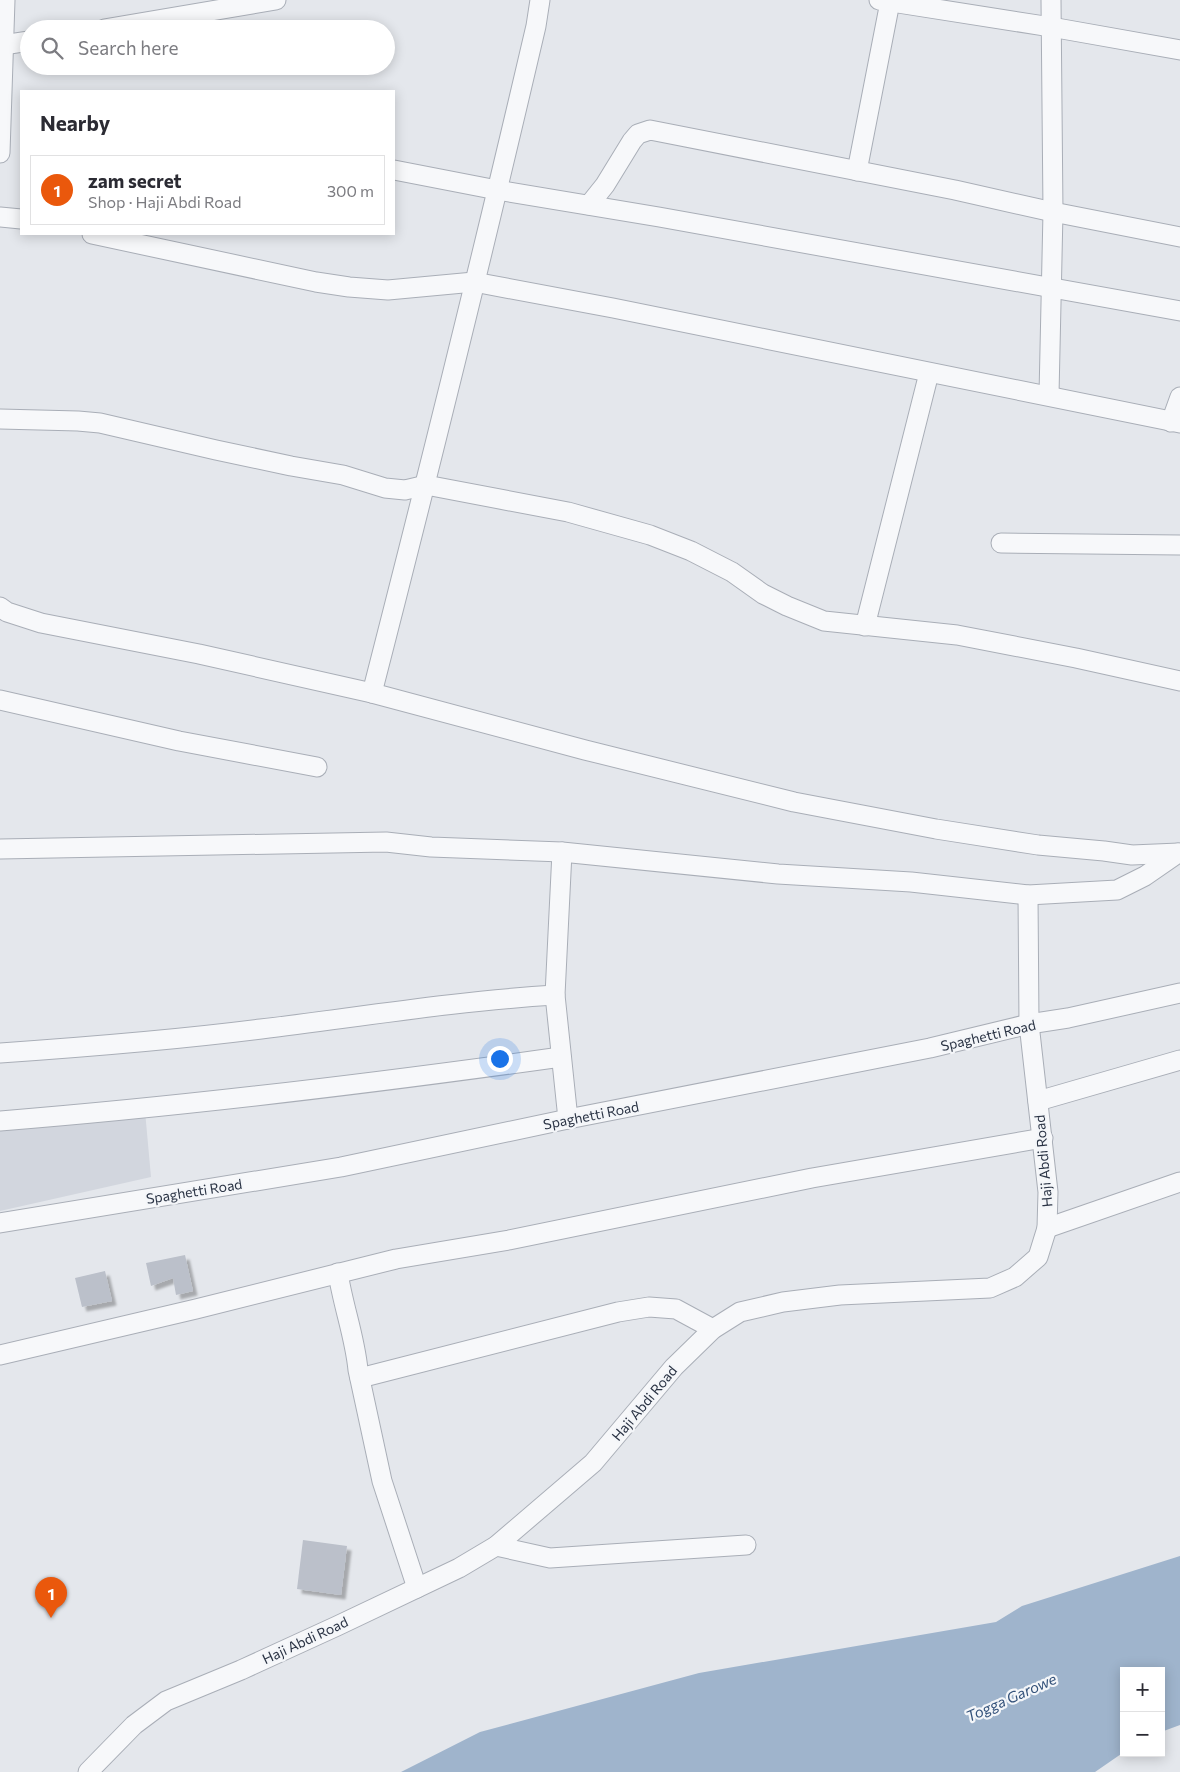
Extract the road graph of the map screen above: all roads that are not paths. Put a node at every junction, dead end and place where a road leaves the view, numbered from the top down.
1 (5, 0) edge
2 (276, 0) edge
3 (540, 0) edge
4 (1052, 0) edge
5 (884, 1) edge
6 (944, 5) edge
7 (162, 20) edge
8 (1051, 27) junction
9 (20, 41) edge
10 (4, 44) junction
11 (1180, 50) edge
12 (1, 88) edge
13 (0, 153) edge
14 (395, 170) edge
15 (857, 171) junction
16 (498, 190) junction
17 (589, 205) junction
18 (1054, 212) junction
19 (0, 217) edge
20 (20, 219) edge
21 (97, 235) edge
22 (1180, 237) edge
23 (474, 282) junction
24 (1052, 288) junction
25 (1180, 311) edge
26 (929, 373) junction
27 (1049, 395) junction
28 (1180, 397) edge
29 (0, 419) edge
30 (1176, 423) edge
31 (426, 485) junction
32 (1001, 543) dead end
33 (1180, 545) edge
34 (0, 607) edge
35 (865, 626) junction
36 (1180, 681) edge
37 (372, 693) junction
38 (0, 700) edge
39 (317, 767) dead end
40 (0, 849) edge
41 (562, 852) junction
42 (1180, 853) edge
43 (1028, 894) junction
44 (1180, 993) edge
45 (555, 995) junction
46 (1029, 1024) junction
47 (0, 1053) edge
48 (561, 1057) junction
49 (1180, 1060) edge
50 (1038, 1101) junction
51 (568, 1119) junction
52 (0, 1121) edge
53 (1043, 1138) junction
54 (1180, 1182) edge
55 (0, 1223) edge
56 (1048, 1228) junction
57 (338, 1273) junction
58 (713, 1329) junction
59 (0, 1355) edge
60 (360, 1378) junction
61 (746, 1545) dead end
62 (496, 1546) junction
63 (417, 1588) junction
64 (88, 1772) edge

1 - 10 street
2 - 7 street
3 - 16 street
4 - 8 street
5 - 6 street
5 - 15 street
6 - 8 street
8 - 11 street
8 - 18 street
9 - 10 street
10 - 12 street
12 - 13 street
14 - 16 street
15 - 17 street
15 - 18 street
16 - 17 street
16 - 23 street
17 - 24 street
18 - 22 street
18 - 24 street
19 - 20 street
21 - 23 street
23 - 26 street
23 - 31 street
24 - 25 street
24 - 27 street
26 - 27 street
26 - 35 street
27 - 30 street
28 - 30 street
29 - 31 street
31 - 35 street
31 - 37 street
32 - 33 street
34 - 37 street
35 - 36 street
37 - 42 street
38 - 39 street
40 - 41 street
41 - 43 street
41 - 45 street
42 - 43 street
43 - 46 street, Haji Abdi Road
44 - 46 street, Spaghetti Road
45 - 47 street
45 - 48 street
46 - 50 street, Haji Abdi Road
46 - 51 street, Spaghetti Road
48 - 51 street
48 - 52 street
49 - 50 street
50 - 53 street, Haji Abdi Road
51 - 55 street, Spaghetti Road
53 - 56 street, Haji Abdi Road
53 - 57 street
54 - 56 street
56 - 58 street, Haji Abdi Road
57 - 59 street
57 - 60 street
58 - 60 street
58 - 62 street, Haji Abdi Road
60 - 63 street
61 - 62 street
62 - 63 street, Haji Abdi Road
63 - 64 street, Haji Abdi Road

